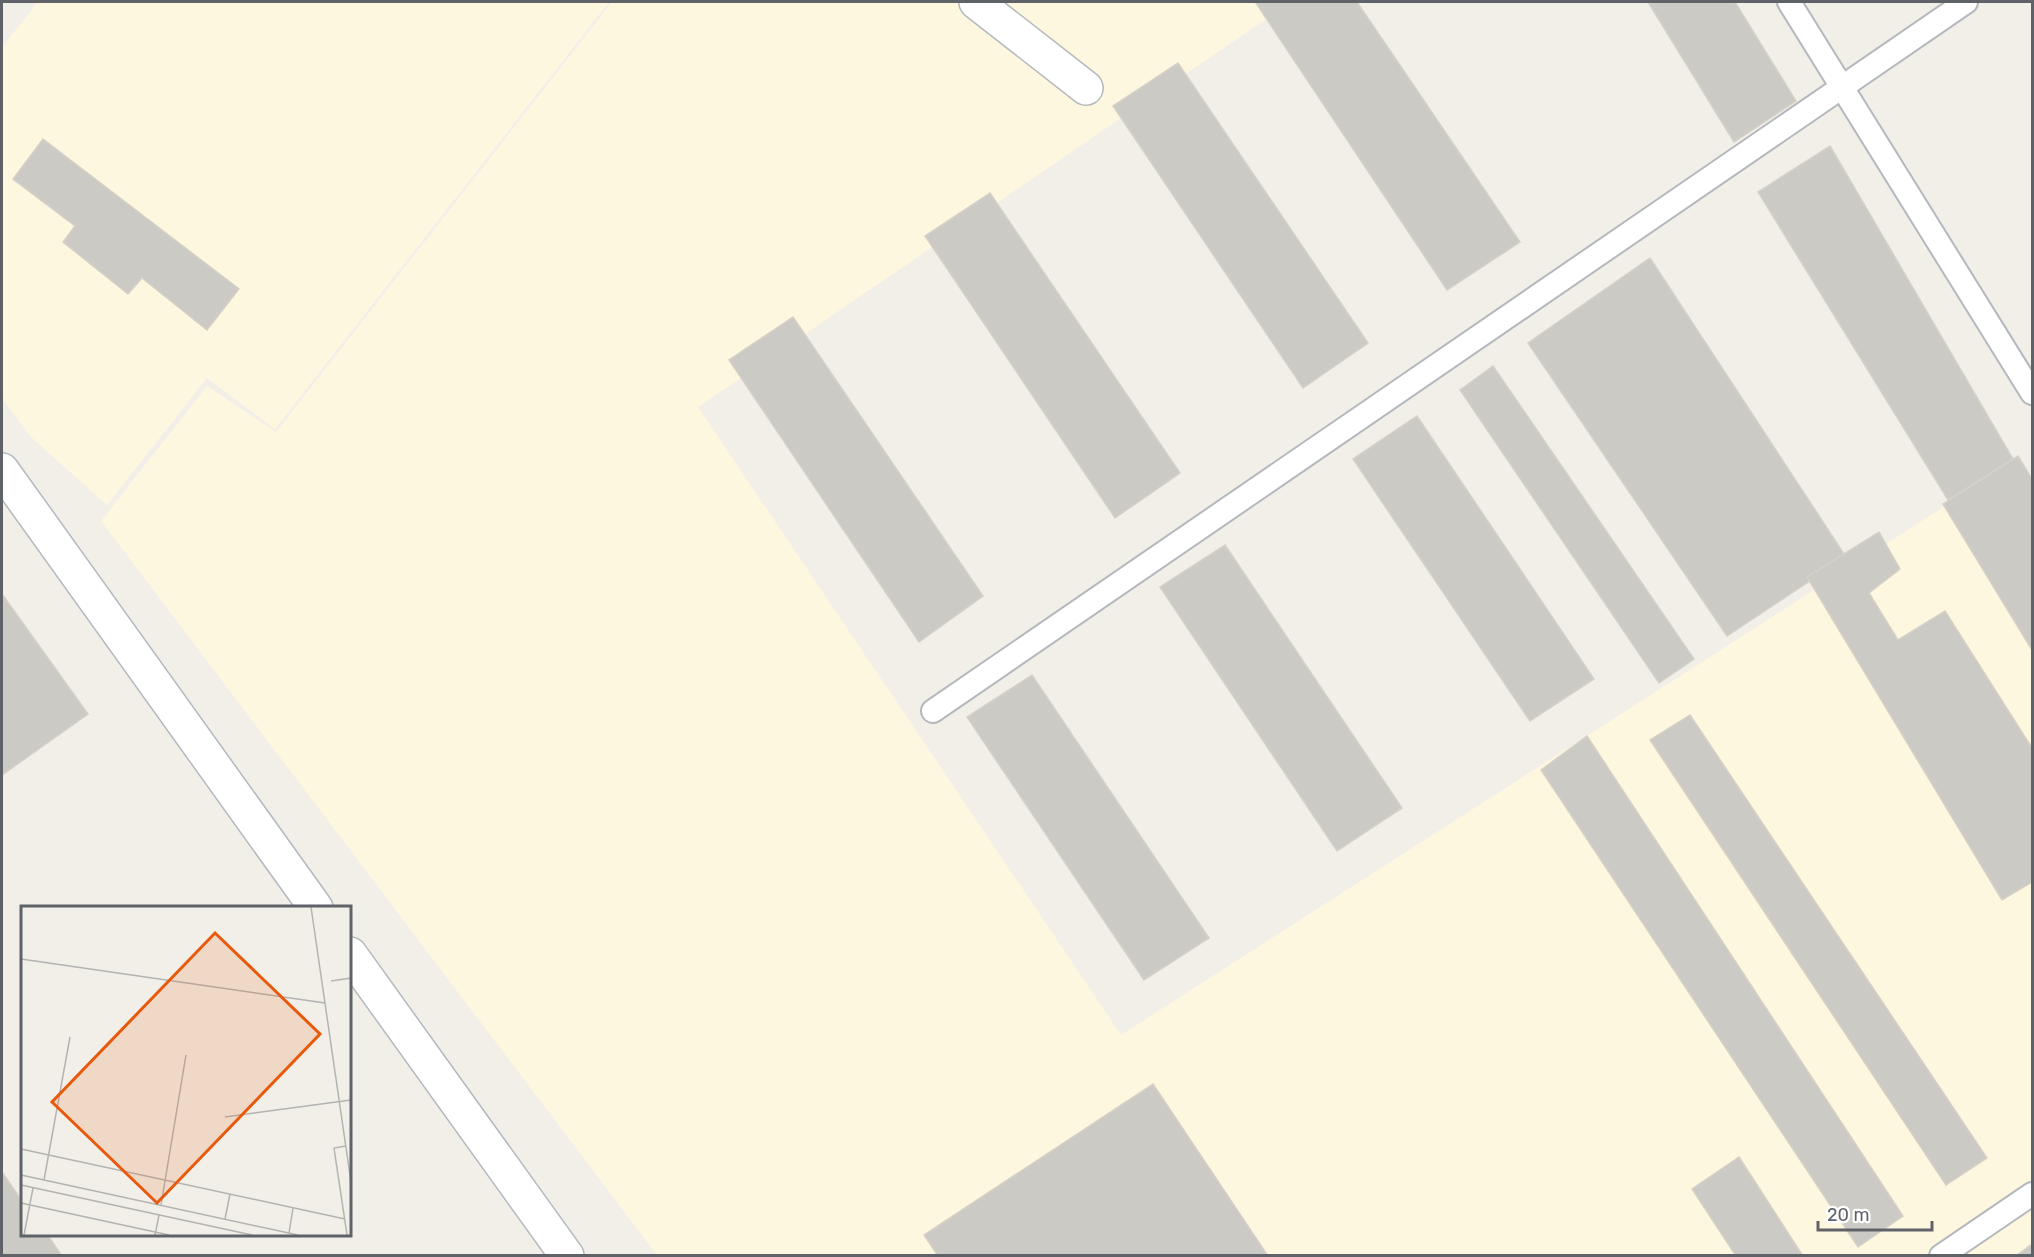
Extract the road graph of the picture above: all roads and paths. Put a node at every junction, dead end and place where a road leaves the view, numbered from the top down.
1 (976, 2) edge
2 (1790, 2) edge
3 (1966, 2) edge
4 (1843, 87) junction
5 (1086, 88) dead end
6 (2032, 393) edge
7 (2, 471) edge
8 (933, 711) dead end
9 (315, 906) edge
10 (351, 955) edge
11 (2032, 1194) edge
12 (567, 1256) edge
13 (1941, 1256) edge

1 - 5 street
2 - 4 lane
3 - 4 lane
4 - 6 lane
4 - 8 lane
7 - 9 street
10 - 12 street
11 - 13 lane

